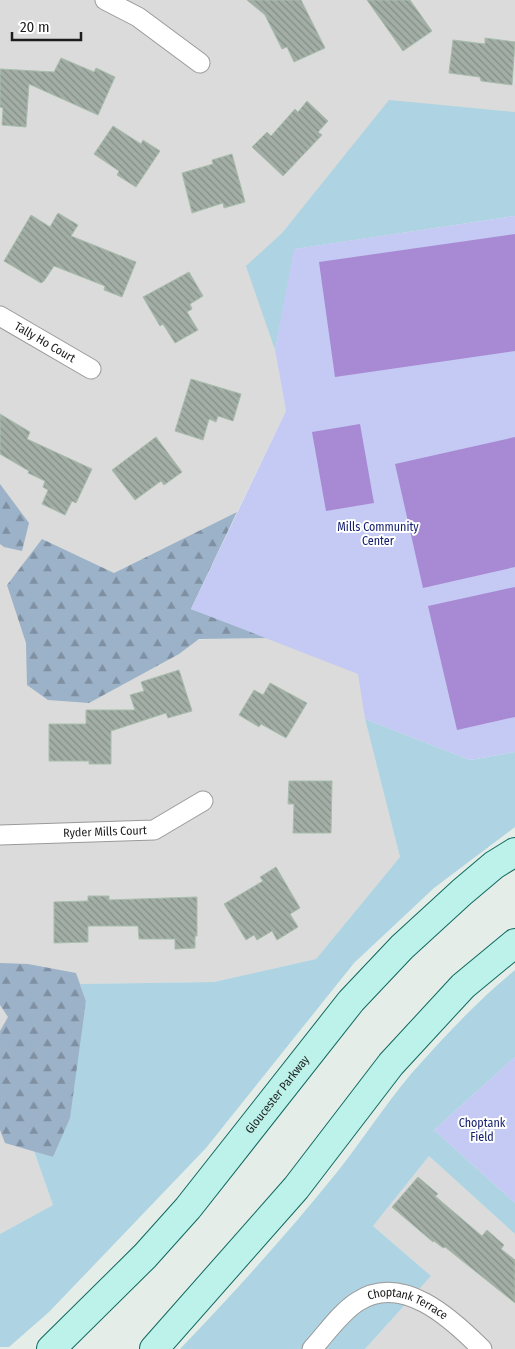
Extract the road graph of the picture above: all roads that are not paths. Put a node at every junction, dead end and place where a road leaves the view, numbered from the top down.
1 (105, 0) edge
2 (200, 62) dead end
3 (0, 316) edge
4 (91, 369) dead end
5 (203, 802) dead end
6 (0, 835) edge
7 (515, 852) edge
8 (515, 942) edge
9 (51, 1349) edge
10 (154, 1349) edge
11 (312, 1349) edge
12 (482, 1349) edge

1 - 2 street
3 - 4 street, Tally Ho Court
5 - 6 street, Ryder Mills Court
7 - 9 main road, Gloucester Parkway
8 - 10 main road
11 - 12 street, Choptank Terrace

